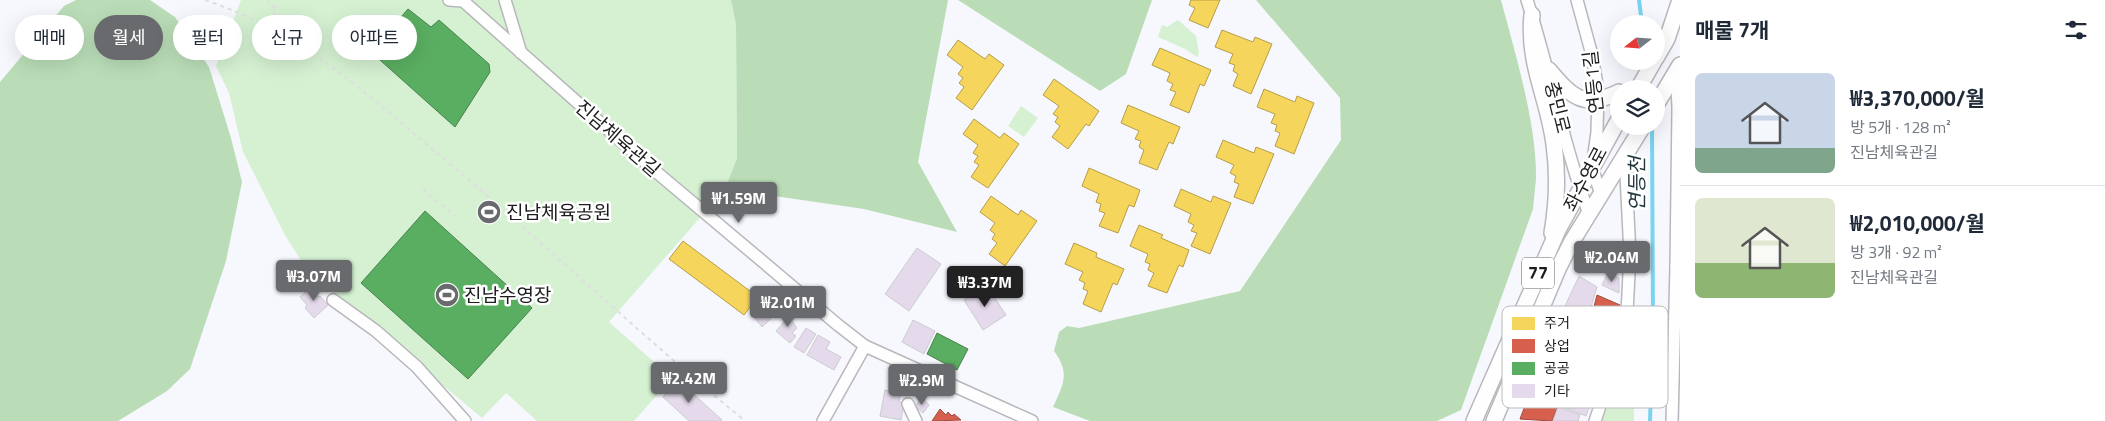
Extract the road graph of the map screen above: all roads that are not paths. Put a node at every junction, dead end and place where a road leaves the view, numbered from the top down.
1 (449, 0) edge
2 (505, 0) edge
3 (1527, 0) edge
4 (1577, 0) edge
5 (1680, 0) edge
6 (463, 1) edge
7 (1532, 15) junction
8 (1665, 44) edge
9 (522, 54) junction
10 (1678, 69) edge
11 (1549, 70) junction
12 (1645, 70) edge
13 (1631, 80) edge
14 (1610, 88) edge
15 (1665, 90) edge
16 (1610, 93) edge
17 (1610, 100) edge
18 (1610, 134) edge
19 (1638, 135) edge
20 (1629, 149) junction
21 (1592, 168) junction
22 (1580, 190) junction
23 (1601, 194) junction
24 (1589, 214) junction
25 (1550, 246) junction
26 (1678, 268) edge
27 (333, 300) dead end
28 (1524, 306) edge
29 (1542, 306) edge
30 (1627, 306) edge
31 (865, 346) junction
32 (1502, 357) edge
33 (1502, 402) edge
34 (908, 404) dead end
35 (1600, 408) edge
36 (465, 421) edge
37 (823, 421) edge
38 (916, 421) edge
39 (1032, 421) edge
40 (1474, 421) edge
41 (1494, 421) edge
42 (1596, 421) edge
43 (1672, 421) edge

1 - 6 street
2 - 9 street
3 - 7 street, 충민로
4 - 14 street, 연등1길
5 - 8 main road
6 - 9 street, 진남체육관길
7 - 11 street, 충민로
7 - 25 main road
9 - 31 street, 진남체육관길
10 - 15 main road
10 - 26 street
11 - 16 main road
11 - 22 street, 충민로
12 - 13 main road
17 - 21 street, 연등1길
18 - 21 main road, 좌수영로 / 77
19 - 20 main road, 77
20 - 23 main road, 좌수영로 / 77
20 - 30 street
21 - 22 main road, 좌수영로 / 77
21 - 23 street, 연등1길
22 - 24 street, 충민로
22 - 25 main road, 좌수영로 / 77
23 - 24 main road, 좌수영로 / 77
24 - 29 main road, 좌수영로 / 77
25 - 28 main road, 좌수영로 / 77
26 - 43 street
27 - 36 street
31 - 37 street
31 - 39 street, 진남체육관길
32 - 40 main road, 좌수영로 / 77
33 - 41 main road, 좌수영로 / 77
34 - 38 street
35 - 42 street

